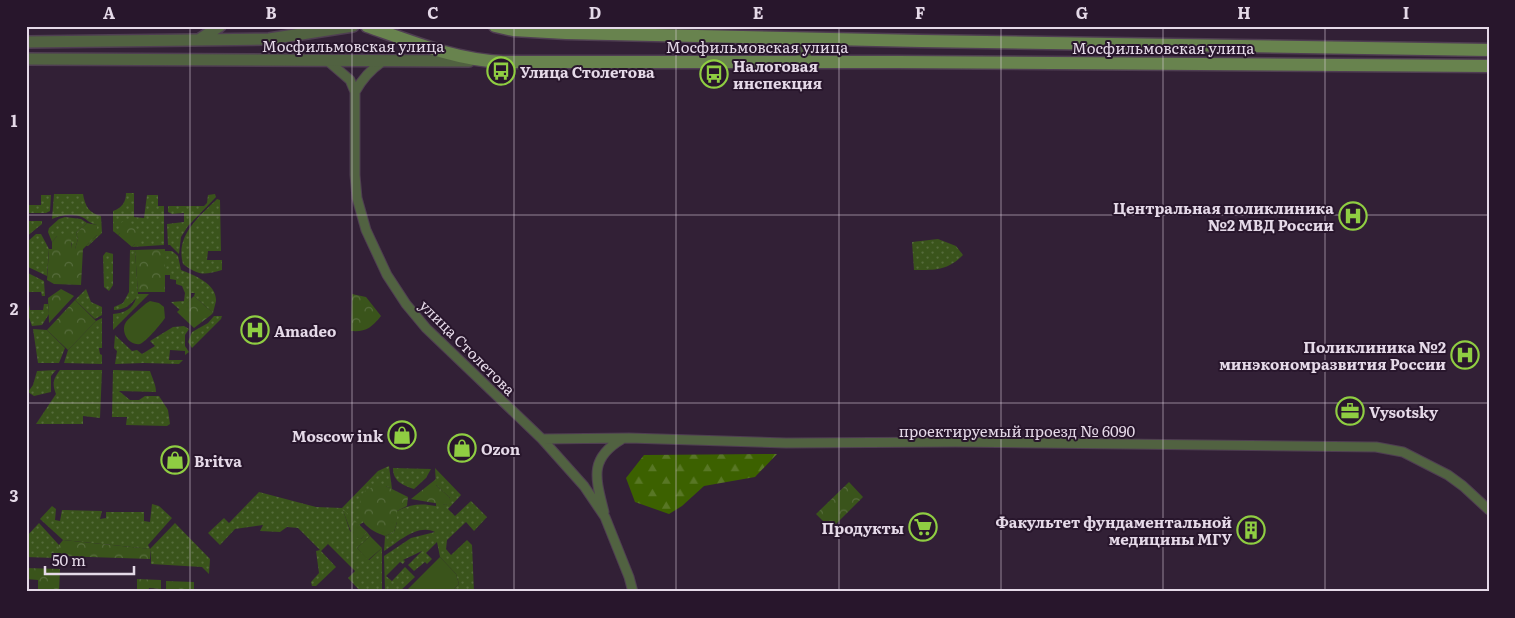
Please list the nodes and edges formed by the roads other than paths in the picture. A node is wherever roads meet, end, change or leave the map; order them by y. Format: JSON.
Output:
{"nodes":[{"id":1,"x":220,"y":26,"type":"edge"},
{"id":2,"x":353,"y":26,"type":"edge"},
{"id":3,"x":368,"y":26,"type":"edge"},
{"id":4,"x":495,"y":26,"type":"edge"},
{"id":5,"x":796,"y":38,"type":"junction"},
{"id":6,"x":199,"y":40,"type":"junction"},
{"id":7,"x":26,"y":42,"type":"edge"},
{"id":8,"x":1489,"y":50,"type":"edge"},
{"id":9,"x":26,"y":60,"type":"edge"},
{"id":10,"x":328,"y":61,"type":"junction"},
{"id":11,"x":383,"y":61,"type":"junction"},
{"id":12,"x":480,"y":61,"type":"junction"},
{"id":13,"x":795,"y":62,"type":"junction"},
{"id":14,"x":1489,"y":66,"type":"edge"},
{"id":15,"x":355,"y":92,"type":"junction"},
{"id":16,"x":623,"y":438,"type":"junction"},
{"id":17,"x":542,"y":439,"type":"junction"},
{"id":18,"x":1478,"y":499,"type":"junction"},
{"id":19,"x":1489,"y":502,"type":"edge"},
{"id":20,"x":1489,"y":510,"type":"edge"},
{"id":21,"x":605,"y":517,"type":"junction"},
{"id":22,"x":633,"y":592,"type":"edge"}],
"edges":[{"from":1,"to":6,"type":"street"},
{"from":2,"to":6,"type":"street","name":"Мосфильмовская улица"},
{"from":3,"to":12,"type":"main road"},
{"from":4,"to":5,"type":"main road","name":"Мосфильмовская улица"},
{"from":5,"to":8,"type":"main road","name":"Мосфильмовская улица"},
{"from":5,"to":13,"type":"street"},
{"from":6,"to":7,"type":"street","name":"Мосфильмовская улица"},
{"from":9,"to":10,"type":"street","name":"Мосфильмовская улица"},
{"from":10,"to":11,"type":"street","name":"Мосфильмовская улица"},
{"from":10,"to":15,"type":"street"},
{"from":11,"to":12,"type":"street","name":"Мосфильмовская улица"},
{"from":11,"to":15,"type":"street"},
{"from":12,"to":13,"type":"main road","name":"Мосфильмовская улица"},
{"from":13,"to":14,"type":"main road","name":"Мосфильмовская улица"},
{"from":15,"to":17,"type":"street","name":"улица Столетова"},
{"from":16,"to":17,"type":"street","name":"проектируемый проезд № 6090"},
{"from":16,"to":18,"type":"street","name":"проектируемый проезд № 6090"},
{"from":16,"to":21,"type":"street"},
{"from":17,"to":21,"type":"street","name":"улица Столетова"},
{"from":18,"to":19,"type":"street","name":"проектируемый проезд № 6090"},
{"from":18,"to":20,"type":"street","name":"проектируемый проезд № 6090"},
{"from":21,"to":22,"type":"street","name":"улица Столетова"}]}
